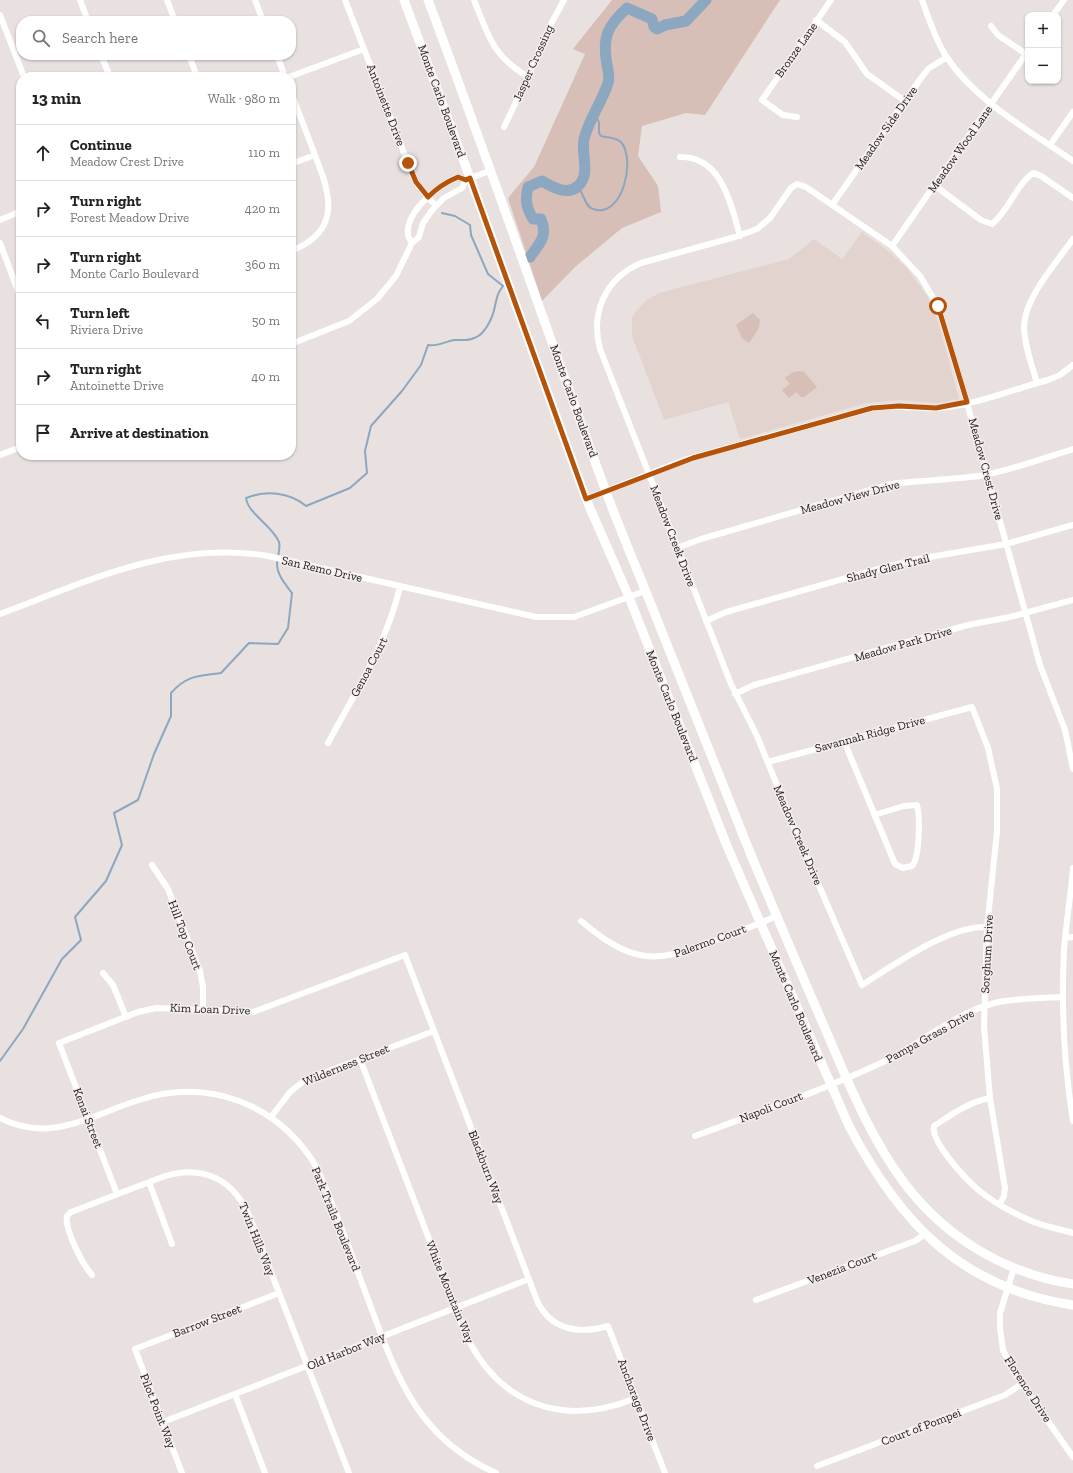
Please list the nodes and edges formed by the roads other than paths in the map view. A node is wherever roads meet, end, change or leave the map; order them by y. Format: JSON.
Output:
{"nodes":[{"id":1,"x":80,"y":0,"type":"edge"},
{"id":2,"x":167,"y":0,"type":"edge"},
{"id":3,"x":255,"y":0,"type":"edge"},
{"id":4,"x":345,"y":0,"type":"edge"},
{"id":5,"x":404,"y":0,"type":"edge"},
{"id":6,"x":429,"y":0,"type":"edge"},
{"id":7,"x":474,"y":0,"type":"edge"},
{"id":8,"x":564,"y":0,"type":"edge"},
{"id":9,"x":831,"y":0,"type":"edge"},
{"id":10,"x":922,"y":0,"type":"edge"},
{"id":11,"x":1064,"y":0,"type":"edge"},
{"id":12,"x":1055,"y":12,"type":"edge"},
{"id":13,"x":0,"y":15,"type":"edge"},
{"id":14,"x":86,"y":16,"type":"edge"},
{"id":15,"x":173,"y":16,"type":"edge"},
{"id":16,"x":262,"y":16,"type":"edge"},
{"id":17,"x":816,"y":20,"type":"junction"},
{"id":18,"x":991,"y":26,"type":"dead end"},
{"id":19,"x":364,"y":49,"type":"junction"},
{"id":20,"x":1025,"y":52,"type":"edge"},
{"id":21,"x":16,"y":56,"type":"edge"},
{"id":22,"x":1025,"y":56,"type":"edge"},
{"id":23,"x":947,"y":57,"type":"junction"},
{"id":24,"x":17,"y":60,"type":"edge"},
{"id":25,"x":103,"y":60,"type":"edge"},
{"id":26,"x":191,"y":60,"type":"edge"},
{"id":27,"x":279,"y":60,"type":"edge"},
{"id":28,"x":22,"y":72,"type":"edge"},
{"id":29,"x":108,"y":72,"type":"edge"},
{"id":30,"x":195,"y":72,"type":"edge"},
{"id":31,"x":283,"y":72,"type":"edge"},
{"id":32,"x":296,"y":74,"type":"edge"},
{"id":33,"x":528,"y":77,"type":"junction"},
{"id":34,"x":905,"y":101,"type":"junction"},
{"id":35,"x":991,"y":103,"type":"junction"},
{"id":36,"x":296,"y":105,"type":"edge"},
{"id":37,"x":1073,"y":112,"type":"edge"},
{"id":38,"x":797,"y":117,"type":"dead end"},
{"id":39,"x":504,"y":127,"type":"dead end"},
{"id":40,"x":1050,"y":145,"type":"junction"},
{"id":41,"x":315,"y":155,"type":"junction"},
{"id":42,"x":680,"y":157,"type":"dead end"},
{"id":43,"x":1073,"y":160,"type":"edge"},
{"id":44,"x":296,"y":162,"type":"edge"},
{"id":45,"x":492,"y":170,"type":"junction"},
{"id":46,"x":468,"y":179,"type":"junction"},
{"id":47,"x":797,"y":184,"type":"joint"},
{"id":48,"x":934,"y":185,"type":"junction"},
{"id":49,"x":428,"y":197,"type":"junction"},
{"id":50,"x":1073,"y":198,"type":"edge"},
{"id":51,"x":435,"y":205,"type":"junction"},
{"id":52,"x":832,"y":205,"type":"junction"},
{"id":53,"x":16,"y":214,"type":"edge"},
{"id":54,"x":0,"y":220,"type":"edge"},
{"id":55,"x":740,"y":236,"type":"junction"},
{"id":56,"x":1073,"y":239,"type":"edge"},
{"id":57,"x":0,"y":243,"type":"edge"},
{"id":58,"x":412,"y":243,"type":"junction"},
{"id":59,"x":892,"y":246,"type":"junction"},
{"id":60,"x":296,"y":248,"type":"edge"},
{"id":61,"x":16,"y":285,"type":"edge"},
{"id":62,"x":296,"y":342,"type":"edge"},
{"id":63,"x":1073,"y":365,"type":"edge"},
{"id":64,"x":1037,"y":383,"type":"junction"},
{"id":65,"x":967,"y":402,"type":"junction"},
{"id":66,"x":16,"y":449,"type":"edge"},
{"id":67,"x":1073,"y":449,"type":"edge"},
{"id":68,"x":0,"y":455,"type":"edge"},
{"id":69,"x":648,"y":474,"type":"junction"},
{"id":70,"x":987,"y":474,"type":"junction"},
{"id":71,"x":606,"y":491,"type":"junction"},
{"id":72,"x":586,"y":499,"type":"junction"},
{"id":73,"x":1073,"y":525,"type":"edge"},
{"id":74,"x":1006,"y":544,"type":"junction"},
{"id":75,"x":677,"y":548,"type":"junction"},
{"id":76,"x":400,"y":586,"type":"junction"},
{"id":77,"x":645,"y":591,"type":"junction"},
{"id":78,"x":629,"y":597,"type":"junction"},
{"id":79,"x":1073,"y":600,"type":"edge"},
{"id":80,"x":1025,"y":613,"type":"junction"},
{"id":81,"x":0,"y":614,"type":"edge"},
{"id":82,"x":706,"y":621,"type":"junction"},
{"id":83,"x":735,"y":694,"type":"junction"},
{"id":84,"x":972,"y":707,"type":"joint"},
{"id":85,"x":844,"y":742,"type":"junction"},
{"id":86,"x":328,"y":743,"type":"dead end"},
{"id":87,"x":768,"y":762,"type":"junction"},
{"id":88,"x":1073,"y":769,"type":"edge"},
{"id":89,"x":874,"y":814,"type":"junction"},
{"id":90,"x":152,"y":865,"type":"dead end"},
{"id":91,"x":1073,"y":868,"type":"edge"},
{"id":92,"x":777,"y":916,"type":"junction"},
{"id":93,"x":581,"y":921,"type":"dead end"},
{"id":94,"x":760,"y":923,"type":"junction"},
{"id":95,"x":987,"y":927,"type":"junction"},
{"id":96,"x":1065,"y":938,"type":"junction"},
{"id":97,"x":1073,"y":938,"type":"edge"},
{"id":98,"x":405,"y":955,"type":"joint"},
{"id":99,"x":103,"y":973,"type":"dead end"},
{"id":100,"x":1063,"y":997,"type":"junction"},
{"id":101,"x":984,"y":1007,"type":"junction"},
{"id":102,"x":203,"y":1009,"type":"junction"},
{"id":103,"x":126,"y":1017,"type":"junction"},
{"id":104,"x":434,"y":1031,"type":"junction"},
{"id":105,"x":59,"y":1043,"type":"joint"},
{"id":106,"x":360,"y":1059,"type":"junction"},
{"id":107,"x":846,"y":1078,"type":"junction"},
{"id":108,"x":829,"y":1084,"type":"junction"},
{"id":109,"x":990,"y":1098,"type":"junction"},
{"id":110,"x":271,"y":1117,"type":"junction"},
{"id":111,"x":0,"y":1118,"type":"edge"},
{"id":112,"x":88,"y":1120,"type":"junction"},
{"id":113,"x":1073,"y":1121,"type":"edge"},
{"id":114,"x":695,"y":1136,"type":"dead end"},
{"id":115,"x":148,"y":1182,"type":"junction"},
{"id":116,"x":117,"y":1194,"type":"junction"},
{"id":117,"x":1000,"y":1204,"type":"junction"},
{"id":118,"x":1073,"y":1233,"type":"edge"},
{"id":119,"x":925,"y":1234,"type":"junction"},
{"id":120,"x":172,"y":1244,"type":"dead end"},
{"id":121,"x":1014,"y":1268,"type":"junction"},
{"id":122,"x":92,"y":1275,"type":"dead end"},
{"id":123,"x":529,"y":1279,"type":"junction"},
{"id":124,"x":1073,"y":1284,"type":"edge"},
{"id":125,"x":1007,"y":1288,"type":"junction"},
{"id":126,"x":279,"y":1293,"type":"junction"},
{"id":127,"x":756,"y":1300,"type":"dead end"},
{"id":128,"x":1073,"y":1305,"type":"edge"},
{"id":129,"x":456,"y":1308,"type":"junction"},
{"id":130,"x":608,"y":1326,"type":"joint"},
{"id":131,"x":382,"y":1337,"type":"junction"},
{"id":132,"x":135,"y":1349,"type":"joint"},
{"id":133,"x":308,"y":1366,"type":"junction"},
{"id":134,"x":1022,"y":1384,"type":"junction"},
{"id":135,"x":235,"y":1394,"type":"junction"},
{"id":136,"x":636,"y":1398,"type":"junction"},
{"id":137,"x":163,"y":1422,"type":"junction"},
{"id":138,"x":1073,"y":1457,"type":"edge"},
{"id":139,"x":817,"y":1466,"type":"dead end"},
{"id":140,"x":182,"y":1473,"type":"edge"},
{"id":141,"x":265,"y":1473,"type":"edge"},
{"id":142,"x":349,"y":1473,"type":"edge"},
{"id":143,"x":494,"y":1473,"type":"edge"},
{"id":144,"x":665,"y":1473,"type":"edge"}],
"edges":[{"from":1,"to":14,"type":"street"},
{"from":2,"to":15,"type":"street"},
{"from":3,"to":16,"type":"street"},
{"from":4,"to":19,"type":"street","name":"Antoinette Drive"},
{"from":5,"to":46,"type":"main road","name":"Monte Carlo Boulevard"},
{"from":6,"to":45,"type":"main road","name":"Monte Carlo Boulevard"},
{"from":7,"to":33,"type":"street"},
{"from":8,"to":33,"type":"street","name":"Jasper Crossing"},
{"from":9,"to":17,"type":"street","name":"Bronze Lane"},
{"from":10,"to":23,"type":"street"},
{"from":11,"to":12,"type":"street"},
{"from":13,"to":21,"type":"street"},
{"from":17,"to":34,"type":"street"},
{"from":17,"to":38,"type":"street","name":"Bronze Lane"},
{"from":18,"to":20,"type":"street"},
{"from":19,"to":32,"type":"street"},
{"from":19,"to":49,"type":"street","name":"Antoinette Drive"},
{"from":22,"to":35,"type":"street","name":"Meadow Wood Lane"},
{"from":23,"to":34,"type":"street","name":"Meadow Side Drive"},
{"from":23,"to":35,"type":"street"},
{"from":24,"to":28,"type":"street"},
{"from":25,"to":29,"type":"street"},
{"from":26,"to":30,"type":"street"},
{"from":27,"to":31,"type":"street"},
{"from":33,"to":39,"type":"street","name":"Jasper Crossing"},
{"from":34,"to":52,"type":"street","name":"Meadow Side Drive"},
{"from":35,"to":40,"type":"street"},
{"from":35,"to":48,"type":"street","name":"Meadow Wood Lane"},
{"from":36,"to":41,"type":"street"},
{"from":37,"to":40,"type":"street"},
{"from":40,"to":43,"type":"street"},
{"from":41,"to":44,"type":"street"},
{"from":41,"to":60,"type":"street"},
{"from":42,"to":55,"type":"street"},
{"from":45,"to":46,"type":"street"},
{"from":45,"to":71,"type":"main road","name":"Monte Carlo Boulevard"},
{"from":46,"to":49,"type":"street"},
{"from":46,"to":51,"type":"street"},
{"from":46,"to":72,"type":"main road","name":"Monte Carlo Boulevard"},
{"from":47,"to":52,"type":"street","name":"Meadow Crest Drive"},
{"from":47,"to":55,"type":"street","name":"Meadow Creek Drive"},
{"from":48,"to":50,"type":"street"},
{"from":48,"to":59,"type":"street","name":"Meadow Wood Lane"},
{"from":49,"to":51,"type":"street","name":"Antoinette Drive"},
{"from":49,"to":58,"type":"street"},
{"from":51,"to":58,"type":"street"},
{"from":52,"to":59,"type":"street","name":"Meadow Crest Drive"},
{"from":53,"to":54,"type":"street"},
{"from":55,"to":69,"type":"street","name":"Meadow Creek Drive"},
{"from":56,"to":64,"type":"street"},
{"from":57,"to":61,"type":"street"},
{"from":58,"to":62,"type":"street"},
{"from":59,"to":65,"type":"street","name":"Meadow Crest Drive"},
{"from":63,"to":64,"type":"street"},
{"from":64,"to":65,"type":"street"},
{"from":65,"to":69,"type":"street"},
{"from":65,"to":70,"type":"street","name":"Meadow Crest Drive"},
{"from":66,"to":68,"type":"street"},
{"from":67,"to":70,"type":"street","name":"Meadow View Drive"},
{"from":69,"to":71,"type":"street"},
{"from":69,"to":75,"type":"street","name":"Meadow Creek Drive"},
{"from":70,"to":74,"type":"street","name":"Meadow Crest Drive"},
{"from":70,"to":75,"type":"street","name":"Meadow View Drive"},
{"from":71,"to":72,"type":"street"},
{"from":71,"to":77,"type":"main road","name":"Monte Carlo Boulevard"},
{"from":72,"to":78,"type":"main road","name":"Monte Carlo Boulevard"},
{"from":73,"to":74,"type":"street","name":"Shady Glen Trail"},
{"from":74,"to":80,"type":"street","name":"Meadow Crest Drive"},
{"from":74,"to":82,"type":"street","name":"Shady Glen Trail"},
{"from":75,"to":82,"type":"street","name":"Meadow Creek Drive"},
{"from":76,"to":78,"type":"street","name":"San Remo Drive"},
{"from":76,"to":81,"type":"street","name":"San Remo Drive"},
{"from":76,"to":86,"type":"street","name":"Genoa Court"},
{"from":77,"to":78,"type":"street","name":"San Remo Drive"},
{"from":77,"to":92,"type":"main road","name":"Monte Carlo Boulevard"},
{"from":78,"to":94,"type":"main road","name":"Monte Carlo Boulevard"},
{"from":79,"to":80,"type":"street","name":"Meadow Park Drive"},
{"from":80,"to":83,"type":"street","name":"Meadow Park Drive"},
{"from":80,"to":88,"type":"street","name":"Meadow Crest Drive"},
{"from":82,"to":83,"type":"street","name":"Meadow Creek Drive"},
{"from":83,"to":87,"type":"street","name":"Meadow Creek Drive"},
{"from":84,"to":85,"type":"street","name":"Savannah Ridge Drive"},
{"from":84,"to":95,"type":"street","name":"Sorghum Drive"},
{"from":85,"to":87,"type":"street","name":"Savannah Ridge Drive"},
{"from":85,"to":89,"type":"street"},
{"from":87,"to":95,"type":"street","name":"Meadow Creek Drive"},
{"from":89,"to":89,"type":"street"},
{"from":90,"to":102,"type":"street","name":"Hill Top Court"},
{"from":91,"to":96,"type":"street"},
{"from":92,"to":94,"type":"street","name":"Palermo Court"},
{"from":92,"to":107,"type":"main road","name":"Monte Carlo Boulevard"},
{"from":93,"to":94,"type":"street","name":"Palermo Court"},
{"from":94,"to":108,"type":"main road","name":"Monte Carlo Boulevard"},
{"from":95,"to":101,"type":"street","name":"Sorghum Drive"},
{"from":96,"to":97,"type":"street"},
{"from":96,"to":100,"type":"street"},
{"from":98,"to":102,"type":"street","name":"Kim Loan Drive"},
{"from":98,"to":104,"type":"street","name":"Blackburn Way"},
{"from":99,"to":103,"type":"street"},
{"from":100,"to":101,"type":"street","name":"Pampa Grass Drive"},
{"from":100,"to":113,"type":"street"},
{"from":101,"to":107,"type":"street","name":"Pampa Grass Drive"},
{"from":101,"to":109,"type":"street","name":"Sorghum Drive"},
{"from":102,"to":103,"type":"street","name":"Kim Loan Drive"},
{"from":103,"to":105,"type":"street","name":"Kim Loan Drive"},
{"from":104,"to":106,"type":"street","name":"Wilderness Street"},
{"from":104,"to":123,"type":"street","name":"Blackburn Way"},
{"from":105,"to":112,"type":"street","name":"Kenai Street"},
{"from":106,"to":110,"type":"street","name":"Wilderness Street"},
{"from":106,"to":129,"type":"street","name":"White Mountain Way"},
{"from":107,"to":108,"type":"street","name":"Napoli Court"},
{"from":107,"to":121,"type":"main road","name":"Monte Carlo Boulevard"},
{"from":108,"to":114,"type":"street","name":"Napoli Court"},
{"from":108,"to":119,"type":"main road","name":"Monte Carlo Boulevard"},
{"from":109,"to":117,"type":"street","name":"Sorghum Drive"},
{"from":109,"to":117,"type":"street"},
{"from":110,"to":112,"type":"street","name":"Park Trails Boulevard"},
{"from":110,"to":131,"type":"street","name":"Park Trails Boulevard"},
{"from":111,"to":112,"type":"street","name":"Park Trails Boulevard"},
{"from":112,"to":116,"type":"street","name":"Kenai Street"},
{"from":115,"to":116,"type":"street","name":"Twin Hills Way"},
{"from":115,"to":120,"type":"street"},
{"from":115,"to":126,"type":"street","name":"Twin Hills Way"},
{"from":116,"to":122,"type":"street","name":"Twin Hills Way"},
{"from":117,"to":118,"type":"street"},
{"from":119,"to":125,"type":"main road","name":"Monte Carlo Boulevard"},
{"from":119,"to":127,"type":"street","name":"Venezia Court"},
{"from":121,"to":124,"type":"main road","name":"Monte Carlo Boulevard"},
{"from":121,"to":125,"type":"street","name":"Florence Drive"},
{"from":123,"to":129,"type":"street","name":"Old Harbor Way"},
{"from":123,"to":130,"type":"street","name":"Blackburn Way"},
{"from":125,"to":128,"type":"main road","name":"Monte Carlo Boulevard"},
{"from":125,"to":134,"type":"street","name":"Florence Drive"},
{"from":126,"to":132,"type":"street","name":"Barrow Street"},
{"from":126,"to":133,"type":"street","name":"Twin Hills Way"},
{"from":129,"to":131,"type":"street","name":"Old Harbor Way"},
{"from":129,"to":136,"type":"street","name":"White Mountain Way"},
{"from":130,"to":136,"type":"street","name":"Anchorage Drive"},
{"from":131,"to":133,"type":"street","name":"Old Harbor Way"},
{"from":131,"to":143,"type":"street","name":"Park Trails Boulevard"},
{"from":132,"to":137,"type":"street","name":"Pilot Point Way"},
{"from":133,"to":135,"type":"street","name":"Old Harbor Way"},
{"from":133,"to":142,"type":"street","name":"Twin Hills Way"},
{"from":134,"to":138,"type":"street","name":"Florence Drive"},
{"from":134,"to":139,"type":"street","name":"Court of Pompei"},
{"from":135,"to":137,"type":"street","name":"Old Harbor Way"},
{"from":135,"to":141,"type":"street"},
{"from":136,"to":144,"type":"street","name":"Anchorage Drive"},
{"from":137,"to":140,"type":"street","name":"Pilot Point Way"}]}
